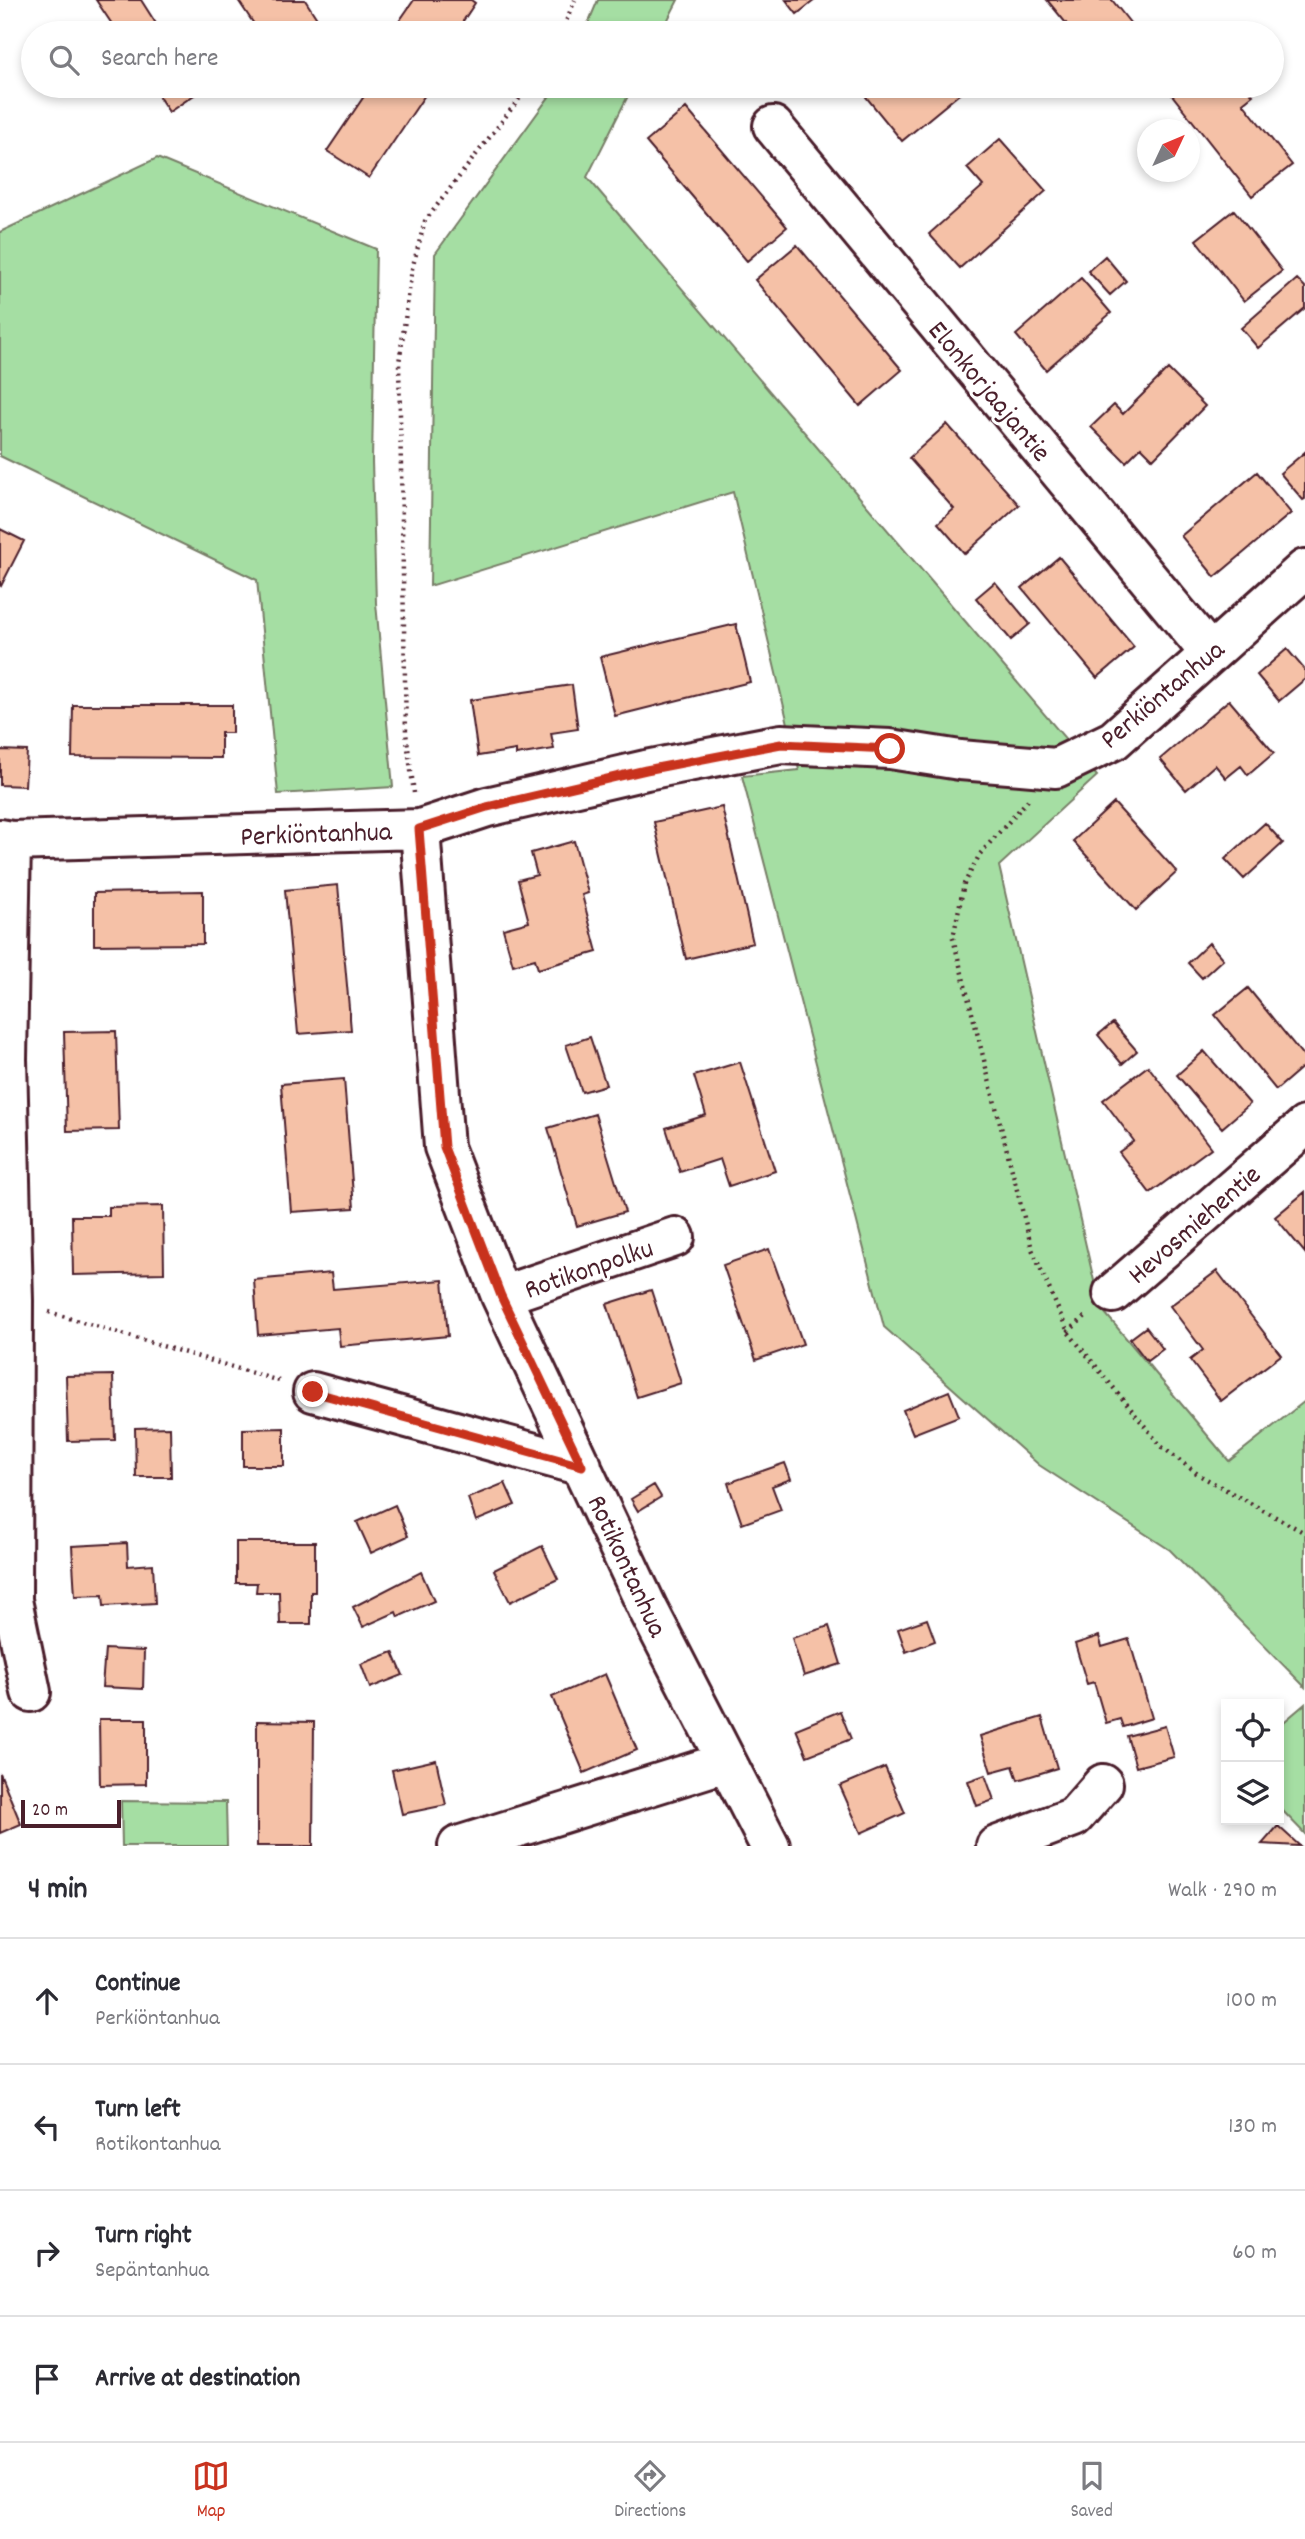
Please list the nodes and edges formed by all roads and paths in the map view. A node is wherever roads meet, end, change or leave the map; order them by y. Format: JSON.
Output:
{"nodes":[{"id":1,"x":575,"y":0,"type":"edge"},
{"id":2,"x":566,"y":21,"type":"edge"},
{"id":3,"x":520,"y":98,"type":"edge"},
{"id":4,"x":773,"y":126,"type":"dead end"},
{"id":5,"x":1305,"y":569,"type":"edge"},
{"id":6,"x":1210,"y":653,"type":"junction"},
{"id":7,"x":1056,"y":768,"type":"junction"},
{"id":8,"x":419,"y":829,"type":"junction"},
{"id":9,"x":6,"y":840,"type":"edge"},
{"id":10,"x":1305,"y":1126,"type":"edge"},
{"id":11,"x":675,"y":1237,"type":"dead end"},
{"id":12,"x":1113,"y":1293,"type":"dead end"},
{"id":13,"x":501,"y":1296,"type":"junction"},
{"id":14,"x":13,"y":1301,"type":"junction"},
{"id":15,"x":313,"y":1392,"type":"joint"},
{"id":16,"x":582,"y":1466,"type":"junction"},
{"id":17,"x":1305,"y":1533,"type":"edge"},
{"id":18,"x":31,"y":1692,"type":"dead end"},
{"id":19,"x":726,"y":1762,"type":"junction"},
{"id":20,"x":1103,"y":1784,"type":"dead end"},
{"id":21,"x":457,"y":1846,"type":"edge"},
{"id":22,"x":770,"y":1846,"type":"edge"},
{"id":23,"x":996,"y":1846,"type":"edge"}],
"edges":[{"from":1,"to":2,"type":"path"},
{"from":3,"to":8,"type":"path"},
{"from":4,"to":6,"type":"street","name":"Elonkorjaajantie"},
{"from":5,"to":6,"type":"street","name":"Perkiöntanhua"},
{"from":6,"to":7,"type":"street","name":"Perkiöntanhua"},
{"from":7,"to":8,"type":"street","name":"Perkiöntanhua"},
{"from":7,"to":17,"type":"path"},
{"from":8,"to":9,"type":"street","name":"Perkiöntanhua"},
{"from":8,"to":13,"type":"street","name":"Rotikontanhua"},
{"from":9,"to":14,"type":"street"},
{"from":10,"to":12,"type":"street","name":"Hevosmiehentie"},
{"from":11,"to":13,"type":"street","name":"Rotikonpolku"},
{"from":13,"to":16,"type":"street","name":"Rotikontanhua"},
{"from":14,"to":15,"type":"path"},
{"from":14,"to":18,"type":"street"},
{"from":15,"to":16,"type":"street"},
{"from":16,"to":19,"type":"street","name":"Rotikontanhua"},
{"from":19,"to":21,"type":"street"},
{"from":19,"to":22,"type":"street","name":"Rotikontanhua"},
{"from":20,"to":23,"type":"street"}]}
